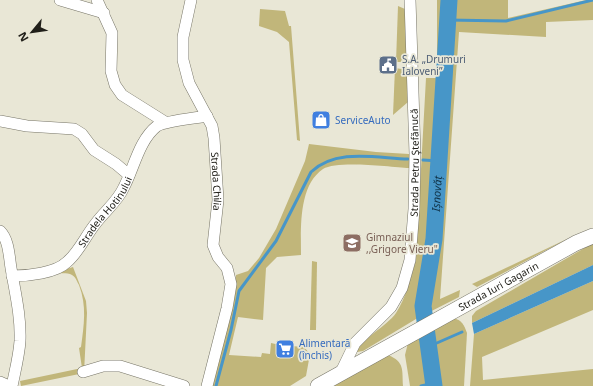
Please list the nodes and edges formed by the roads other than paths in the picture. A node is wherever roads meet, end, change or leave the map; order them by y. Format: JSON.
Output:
{"nodes":[{"id":1,"x":60,"y":0,"type":"edge"},
{"id":2,"x":97,"y":0,"type":"edge"},
{"id":3,"x":191,"y":0,"type":"edge"},
{"id":4,"x":410,"y":0,"type":"edge"},
{"id":5,"x":104,"y":13,"type":"junction"},
{"id":6,"x":207,"y":116,"type":"junction"},
{"id":7,"x":0,"y":121,"type":"edge"},
{"id":8,"x":165,"y":122,"type":"junction"},
{"id":9,"x":129,"y":175,"type":"junction"},
{"id":10,"x":0,"y":231,"type":"edge"},
{"id":11,"x":593,"y":236,"type":"edge"},
{"id":12,"x":12,"y":276,"type":"junction"},
{"id":13,"x":83,"y":372,"type":"dead end"},
{"id":14,"x":340,"y":374,"type":"junction"},
{"id":15,"x":0,"y":382,"type":"edge"},
{"id":16,"x":11,"y":386,"type":"edge"},
{"id":17,"x":184,"y":386,"type":"edge"},
{"id":18,"x":207,"y":386,"type":"edge"},
{"id":19,"x":318,"y":386,"type":"edge"}],
"edges":[{"from":1,"to":5,"type":"street"},
{"from":2,"to":5,"type":"street"},
{"from":3,"to":6,"type":"street","name":"Strada Chilia"},
{"from":4,"to":14,"type":"street","name":"Strada Petru Ştefănucă"},
{"from":5,"to":8,"type":"street"},
{"from":6,"to":8,"type":"street"},
{"from":6,"to":18,"type":"street","name":"Strada Chilia"},
{"from":7,"to":9,"type":"street","name":"Stradela Hotinului"},
{"from":8,"to":9,"type":"street"},
{"from":9,"to":12,"type":"street","name":"Stradela Hotinului"},
{"from":10,"to":12,"type":"street"},
{"from":11,"to":14,"type":"main road","name":"Strada Iuri Gagarin"},
{"from":12,"to":16,"type":"street"},
{"from":13,"to":17,"type":"street"},
{"from":14,"to":19,"type":"main road","name":"Strada Iuri Gagarin"},
{"from":15,"to":16,"type":"street"}]}
